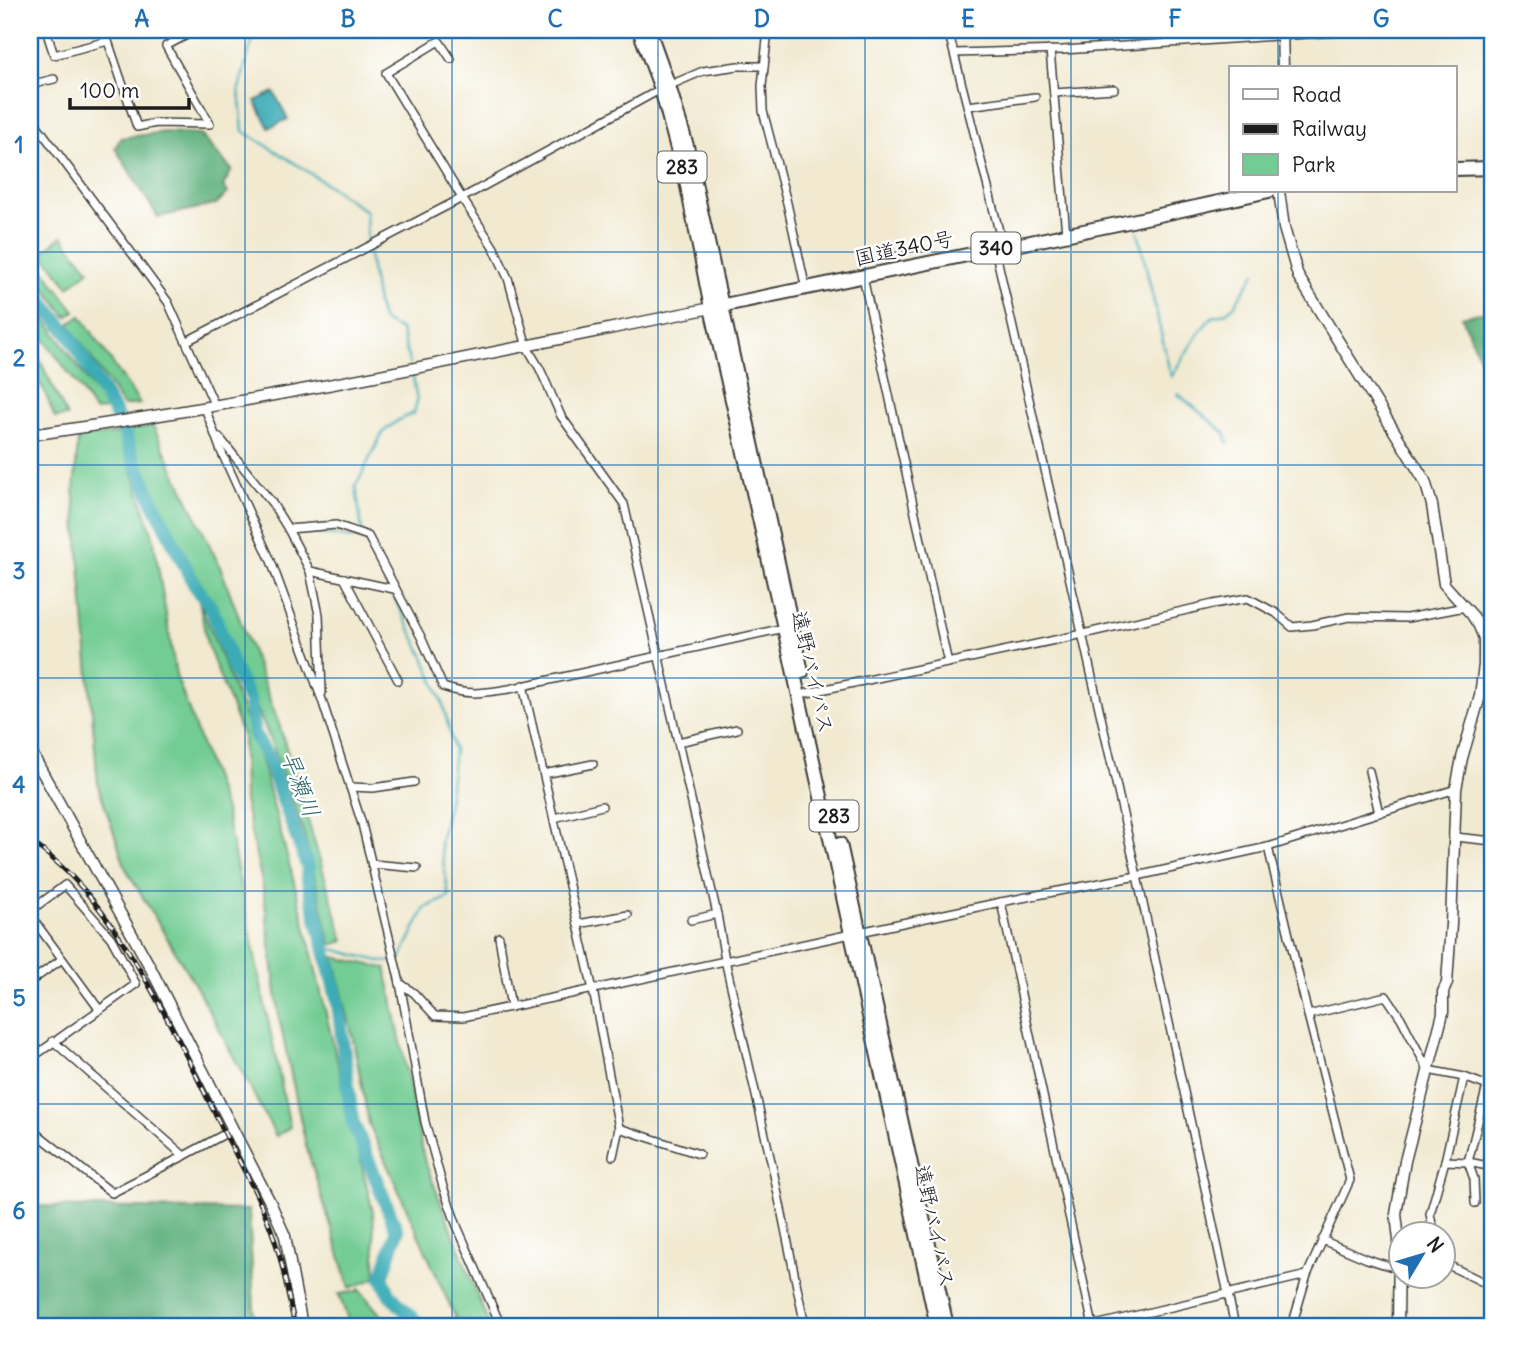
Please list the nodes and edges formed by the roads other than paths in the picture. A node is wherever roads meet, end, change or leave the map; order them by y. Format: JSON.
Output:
{"nodes":[{"id":1,"x":46,"y":30,"type":"edge"},
{"id":2,"x":196,"y":30,"type":"edge"},
{"id":3,"x":639,"y":30,"type":"edge"},
{"id":4,"x":649,"y":30,"type":"edge"},
{"id":5,"x":768,"y":30,"type":"edge"},
{"id":6,"x":924,"y":30,"type":"edge"},
{"id":7,"x":948,"y":30,"type":"edge"},
{"id":8,"x":1367,"y":30,"type":"edge"},
{"id":9,"x":1282,"y":32,"type":"edge"},
{"id":10,"x":892,"y":35,"type":"dead end"},
{"id":11,"x":1050,"y":50,"type":"junction"},
{"id":12,"x":955,"y":53,"type":"junction"},
{"id":13,"x":451,"y":59,"type":"dead end"},
{"id":14,"x":764,"y":66,"type":"junction"},
{"id":15,"x":1283,"y":66,"type":"edge"},
{"id":16,"x":54,"y":79,"type":"dead end"},
{"id":17,"x":30,"y":85,"type":"edge"},
{"id":18,"x":665,"y":88,"type":"junction"},
{"id":19,"x":1114,"y":89,"type":"dead end"},
{"id":20,"x":1054,"y":93,"type":"junction"},
{"id":21,"x":1035,"y":97,"type":"dead end"},
{"id":22,"x":968,"y":106,"type":"junction"},
{"id":23,"x":30,"y":116,"type":"edge"},
{"id":24,"x":1493,"y":168,"type":"edge"},
{"id":25,"x":1456,"y":169,"type":"edge"},
{"id":26,"x":1264,"y":192,"type":"edge"},
{"id":27,"x":1279,"y":192,"type":"edge"},
{"id":28,"x":461,"y":198,"type":"junction"},
{"id":29,"x":1066,"y":234,"type":"junction"},
{"id":30,"x":999,"y":248,"type":"junction"},
{"id":31,"x":863,"y":277,"type":"junction"},
{"id":32,"x":806,"y":289,"type":"junction"},
{"id":33,"x":717,"y":307,"type":"junction"},
{"id":34,"x":187,"y":341,"type":"junction"},
{"id":35,"x":527,"y":347,"type":"junction"},
{"id":36,"x":206,"y":408,"type":"junction"},
{"id":37,"x":214,"y":431,"type":"junction"},
{"id":38,"x":30,"y":435,"type":"edge"},
{"id":39,"x":288,"y":529,"type":"junction"},
{"id":40,"x":310,"y":571,"type":"junction"},
{"id":41,"x":344,"y":578,"type":"junction"},
{"id":42,"x":394,"y":589,"type":"junction"},
{"id":43,"x":1465,"y":607,"type":"junction"},
{"id":44,"x":784,"y":628,"type":"junction"},
{"id":45,"x":1083,"y":634,"type":"junction"},
{"id":46,"x":1488,"y":638,"type":"edge"},
{"id":47,"x":659,"y":656,"type":"junction"},
{"id":48,"x":948,"y":663,"type":"junction"},
{"id":49,"x":398,"y":680,"type":"dead end"},
{"id":50,"x":523,"y":685,"type":"junction"},
{"id":51,"x":807,"y":693,"type":"junction"},
{"id":52,"x":322,"y":701,"type":"junction"},
{"id":53,"x":737,"y":729,"type":"dead end"},
{"id":54,"x":678,"y":742,"type":"junction"},
{"id":55,"x":30,"y":750,"type":"edge"},
{"id":56,"x":593,"y":764,"type":"dead end"},
{"id":57,"x":1369,"y":771,"type":"dead end"},
{"id":58,"x":544,"y":774,"type":"junction"},
{"id":59,"x":414,"y":782,"type":"dead end"},
{"id":60,"x":351,"y":787,"type":"junction"},
{"id":61,"x":1456,"y":789,"type":"junction"},
{"id":62,"x":602,"y":806,"type":"dead end"},
{"id":63,"x":1379,"y":813,"type":"junction"},
{"id":64,"x":554,"y":818,"type":"junction"},
{"id":65,"x":1455,"y":837,"type":"junction"},
{"id":66,"x":1493,"y":841,"type":"edge"},
{"id":67,"x":1268,"y":847,"type":"junction"},
{"id":68,"x":372,"y":864,"type":"junction"},
{"id":69,"x":416,"y":868,"type":"dead end"},
{"id":70,"x":1137,"y":876,"type":"junction"},
{"id":71,"x":1001,"y":902,"type":"junction"},
{"id":72,"x":30,"y":913,"type":"edge"},
{"id":73,"x":628,"y":915,"type":"dead end"},
{"id":74,"x":717,"y":915,"type":"junction"},
{"id":75,"x":691,"y":920,"type":"dead end"},
{"id":76,"x":578,"y":924,"type":"junction"},
{"id":77,"x":856,"y":933,"type":"junction"},
{"id":78,"x":499,"y":937,"type":"dead end"},
{"id":79,"x":62,"y":959,"type":"junction"},
{"id":80,"x":725,"y":960,"type":"junction"},
{"id":81,"x":30,"y":982,"type":"edge"},
{"id":82,"x":400,"y":983,"type":"junction"},
{"id":83,"x":593,"y":990,"type":"junction"},
{"id":84,"x":511,"y":1007,"type":"junction"},
{"id":85,"x":99,"y":1009,"type":"junction"},
{"id":86,"x":1308,"y":1015,"type":"junction"},
{"id":87,"x":53,"y":1041,"type":"junction"},
{"id":88,"x":30,"y":1059,"type":"edge"},
{"id":89,"x":1428,"y":1070,"type":"junction"},
{"id":90,"x":1464,"y":1077,"type":"junction"},
{"id":91,"x":1490,"y":1087,"type":"edge"},
{"id":92,"x":30,"y":1128,"type":"edge"},
{"id":93,"x":619,"y":1128,"type":"junction"},
{"id":94,"x":232,"y":1130,"type":"junction"},
{"id":95,"x":699,"y":1154,"type":"dead end"},
{"id":96,"x":184,"y":1156,"type":"junction"},
{"id":97,"x":613,"y":1157,"type":"dead end"},
{"id":98,"x":1445,"y":1161,"type":"junction"},
{"id":99,"x":1468,"y":1162,"type":"junction"},
{"id":100,"x":1493,"y":1167,"type":"edge"},
{"id":101,"x":1475,"y":1203,"type":"dead end"},
{"id":102,"x":1397,"y":1220,"type":"edge"},
{"id":103,"x":1431,"y":1220,"type":"edge"},
{"id":104,"x":1322,"y":1240,"type":"junction"},
{"id":105,"x":1386,"y":1265,"type":"edge"},
{"id":106,"x":1456,"y":1268,"type":"edge"},
{"id":107,"x":1307,"y":1275,"type":"junction"},
{"id":108,"x":1493,"y":1287,"type":"edge"},
{"id":109,"x":1399,"y":1290,"type":"edge"},
{"id":110,"x":1228,"y":1294,"type":"junction"},
{"id":111,"x":302,"y":1326,"type":"edge"},
{"id":112,"x":501,"y":1326,"type":"edge"},
{"id":113,"x":804,"y":1326,"type":"edge"},
{"id":114,"x":937,"y":1326,"type":"edge"},
{"id":115,"x":947,"y":1326,"type":"edge"},
{"id":116,"x":1092,"y":1326,"type":"edge"},
{"id":117,"x":1235,"y":1326,"type":"edge"},
{"id":118,"x":1292,"y":1326,"type":"edge"},
{"id":119,"x":1398,"y":1326,"type":"edge"}],
"edges":[{"from":1,"to":2,"type":"street"},
{"from":3,"to":18,"type":"highway","name":"遠野バイパス","number":"283"},
{"from":4,"to":18,"type":"highway","name":"遠野バイパス","number":"283"},
{"from":5,"to":14,"type":"street"},
{"from":6,"to":10,"type":"street"},
{"from":7,"to":12,"type":"street"},
{"from":8,"to":9,"type":"street"},
{"from":9,"to":11,"type":"street"},
{"from":9,"to":15,"type":"street"},
{"from":11,"to":12,"type":"street"},
{"from":11,"to":20,"type":"street"},
{"from":12,"to":22,"type":"street"},
{"from":13,"to":28,"type":"street"},
{"from":14,"to":18,"type":"street"},
{"from":14,"to":32,"type":"street"},
{"from":16,"to":17,"type":"street"},
{"from":18,"to":28,"type":"street"},
{"from":18,"to":33,"type":"highway","name":"遠野バイパス","number":"283"},
{"from":19,"to":20,"type":"street"},
{"from":20,"to":29,"type":"street"},
{"from":21,"to":22,"type":"street"},
{"from":22,"to":30,"type":"street"},
{"from":23,"to":34,"type":"street"},
{"from":24,"to":25,"type":"highway"},
{"from":26,"to":29,"type":"highway","name":"国道340号","number":"340"},
{"from":27,"to":43,"type":"street"},
{"from":28,"to":34,"type":"street"},
{"from":28,"to":35,"type":"street"},
{"from":29,"to":30,"type":"highway","name":"国道340号","number":"340"},
{"from":30,"to":31,"type":"highway","name":"国道340号","number":"340"},
{"from":30,"to":45,"type":"street"},
{"from":31,"to":32,"type":"highway","name":"国道340号","number":"340"},
{"from":31,"to":48,"type":"street"},
{"from":32,"to":33,"type":"highway","name":"国道340号","number":"340"},
{"from":33,"to":35,"type":"street"},
{"from":33,"to":44,"type":"highway","name":"遠野バイパス","number":"283"},
{"from":33,"to":51,"type":"highway","name":"遠野バイパス","number":"283"},
{"from":34,"to":36,"type":"street"},
{"from":35,"to":36,"type":"street"},
{"from":35,"to":47,"type":"street"},
{"from":36,"to":37,"type":"street"},
{"from":36,"to":38,"type":"street"},
{"from":37,"to":39,"type":"street"},
{"from":37,"to":52,"type":"street"},
{"from":39,"to":40,"type":"street"},
{"from":39,"to":42,"type":"street"},
{"from":40,"to":41,"type":"street"},
{"from":40,"to":52,"type":"street"},
{"from":41,"to":42,"type":"street"},
{"from":41,"to":49,"type":"street"},
{"from":42,"to":50,"type":"street"},
{"from":43,"to":45,"type":"street"},
{"from":43,"to":46,"type":"street"},
{"from":44,"to":47,"type":"street"},
{"from":44,"to":77,"type":"highway","name":"遠野バイパス","number":"283"},
{"from":45,"to":48,"type":"street"},
{"from":45,"to":70,"type":"street"},
{"from":46,"to":61,"type":"street"},
{"from":47,"to":50,"type":"street"},
{"from":47,"to":54,"type":"street"},
{"from":48,"to":51,"type":"street"},
{"from":50,"to":58,"type":"street"},
{"from":51,"to":77,"type":"highway","name":"遠野バイパス","number":"283"},
{"from":52,"to":60,"type":"street"},
{"from":53,"to":54,"type":"street"},
{"from":54,"to":74,"type":"street"},
{"from":55,"to":94,"type":"street"},
{"from":56,"to":58,"type":"street"},
{"from":57,"to":63,"type":"street"},
{"from":58,"to":64,"type":"street"},
{"from":59,"to":60,"type":"street"},
{"from":60,"to":68,"type":"street"},
{"from":61,"to":63,"type":"street"},
{"from":61,"to":65,"type":"street"},
{"from":62,"to":64,"type":"street"},
{"from":63,"to":67,"type":"street"},
{"from":64,"to":76,"type":"street"},
{"from":65,"to":66,"type":"street"},
{"from":65,"to":89,"type":"street"},
{"from":67,"to":70,"type":"street"},
{"from":67,"to":86,"type":"street"},
{"from":68,"to":69,"type":"street"},
{"from":68,"to":82,"type":"street"},
{"from":70,"to":71,"type":"street"},
{"from":70,"to":110,"type":"street"},
{"from":71,"to":77,"type":"street"},
{"from":71,"to":116,"type":"street"},
{"from":72,"to":79,"type":"street"},
{"from":72,"to":85,"type":"street"},
{"from":73,"to":76,"type":"street"},
{"from":74,"to":75,"type":"street"},
{"from":74,"to":80,"type":"street"},
{"from":76,"to":83,"type":"street"},
{"from":77,"to":80,"type":"street"},
{"from":77,"to":114,"type":"highway","name":"遠野バイパス","number":"283"},
{"from":77,"to":115,"type":"highway","name":"遠野バイパス","number":"283"},
{"from":78,"to":84,"type":"street"},
{"from":79,"to":81,"type":"street"},
{"from":79,"to":85,"type":"street"},
{"from":80,"to":83,"type":"street"},
{"from":80,"to":113,"type":"street"},
{"from":82,"to":84,"type":"street"},
{"from":82,"to":112,"type":"street"},
{"from":83,"to":84,"type":"street"},
{"from":83,"to":93,"type":"street"},
{"from":85,"to":87,"type":"street"},
{"from":86,"to":89,"type":"street"},
{"from":86,"to":104,"type":"street"},
{"from":87,"to":88,"type":"street"},
{"from":87,"to":96,"type":"street"},
{"from":89,"to":90,"type":"street"},
{"from":89,"to":102,"type":"street"},
{"from":90,"to":91,"type":"street"},
{"from":90,"to":98,"type":"street"},
{"from":91,"to":99,"type":"street"},
{"from":92,"to":96,"type":"street"},
{"from":93,"to":95,"type":"street"},
{"from":93,"to":97,"type":"street"},
{"from":94,"to":96,"type":"street"},
{"from":94,"to":111,"type":"street"},
{"from":98,"to":99,"type":"street"},
{"from":98,"to":103,"type":"street"},
{"from":99,"to":100,"type":"street"},
{"from":99,"to":101,"type":"street"},
{"from":104,"to":105,"type":"street"},
{"from":104,"to":107,"type":"street"},
{"from":106,"to":108,"type":"street"},
{"from":107,"to":110,"type":"street"},
{"from":107,"to":118,"type":"street"},
{"from":109,"to":119,"type":"street"},
{"from":110,"to":116,"type":"street"},
{"from":110,"to":117,"type":"street"}]}
